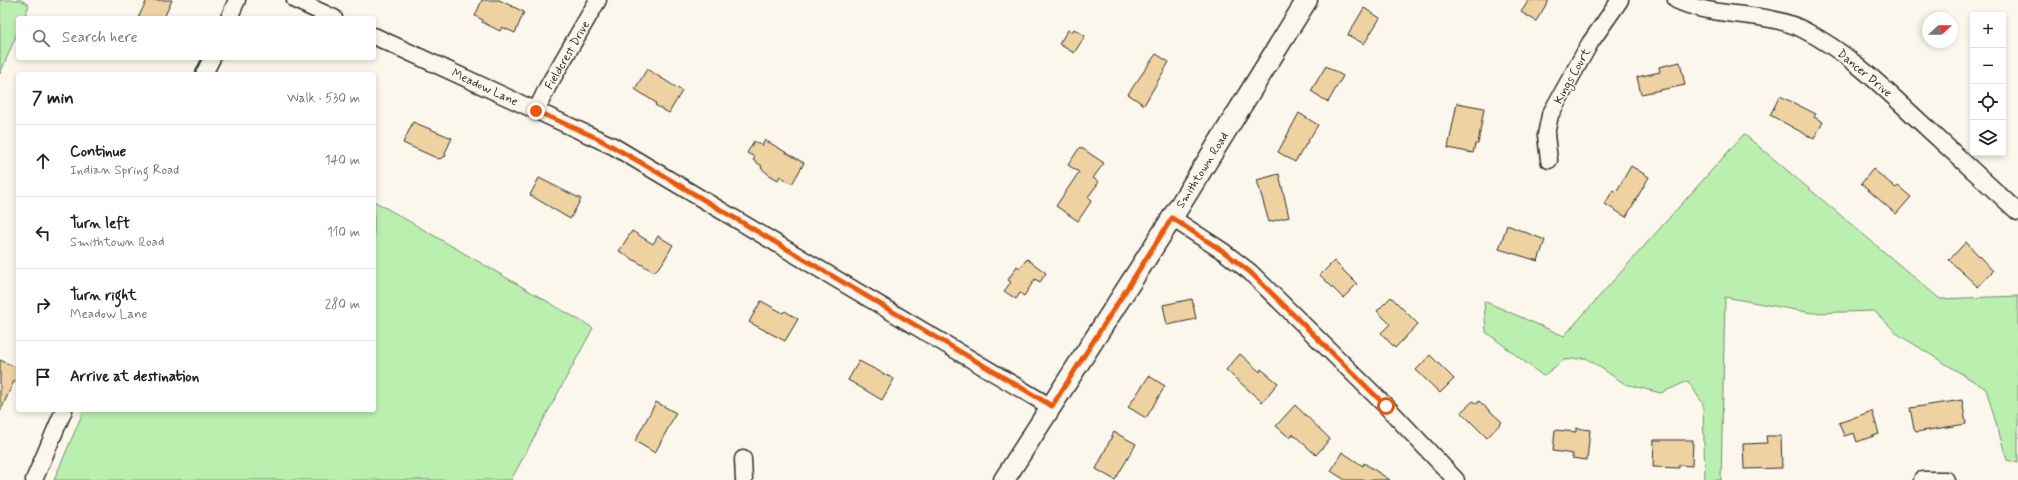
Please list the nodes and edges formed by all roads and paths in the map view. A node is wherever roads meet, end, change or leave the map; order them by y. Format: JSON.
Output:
{"nodes":[{"id":1,"x":237,"y":0,"type":"edge"},
{"id":2,"x":295,"y":0,"type":"edge"},
{"id":3,"x":598,"y":0,"type":"edge"},
{"id":4,"x":1307,"y":0,"type":"edge"},
{"id":5,"x":1620,"y":0,"type":"edge"},
{"id":6,"x":1676,"y":0,"type":"edge"},
{"id":7,"x":230,"y":16,"type":"edge"},
{"id":8,"x":330,"y":16,"type":"edge"},
{"id":9,"x":376,"y":37,"type":"edge"},
{"id":10,"x":211,"y":60,"type":"edge"},
{"id":11,"x":205,"y":72,"type":"edge"},
{"id":12,"x":536,"y":111,"type":"junction"},
{"id":13,"x":1548,"y":160,"type":"dead end"},
{"id":14,"x":2018,"y":212,"type":"edge"},
{"id":15,"x":1172,"y":218,"type":"junction"},
{"id":16,"x":1052,"y":406,"type":"junction"},
{"id":17,"x":63,"y":412,"type":"edge"},
{"id":18,"x":743,"y":458,"type":"dead end"},
{"id":19,"x":34,"y":480,"type":"edge"},
{"id":20,"x":744,"y":480,"type":"edge"},
{"id":21,"x":1004,"y":480,"type":"edge"},
{"id":22,"x":1456,"y":480,"type":"edge"},
{"id":23,"x":1922,"y":480,"type":"edge"},
{"id":24,"x":1946,"y":480,"type":"edge"}],
"edges":[{"from":1,"to":7,"type":"street"},
{"from":2,"to":8,"type":"street"},
{"from":3,"to":12,"type":"street","name":"Fieldcrest Drive"},
{"from":4,"to":15,"type":"street","name":"Smithtown Road"},
{"from":5,"to":13,"type":"street","name":"Kings Court"},
{"from":6,"to":14,"type":"street","name":"Dancer Drive"},
{"from":9,"to":12,"type":"street","name":"Meadow Lane"},
{"from":10,"to":11,"type":"street"},
{"from":12,"to":16,"type":"street","name":"Meadow Lane"},
{"from":15,"to":16,"type":"street","name":"Smithtown Road"},
{"from":15,"to":22,"type":"street"},
{"from":16,"to":21,"type":"street","name":"Smithtown Road"},
{"from":17,"to":19,"type":"street"},
{"from":18,"to":20,"type":"street"},
{"from":23,"to":24,"type":"street"}]}
